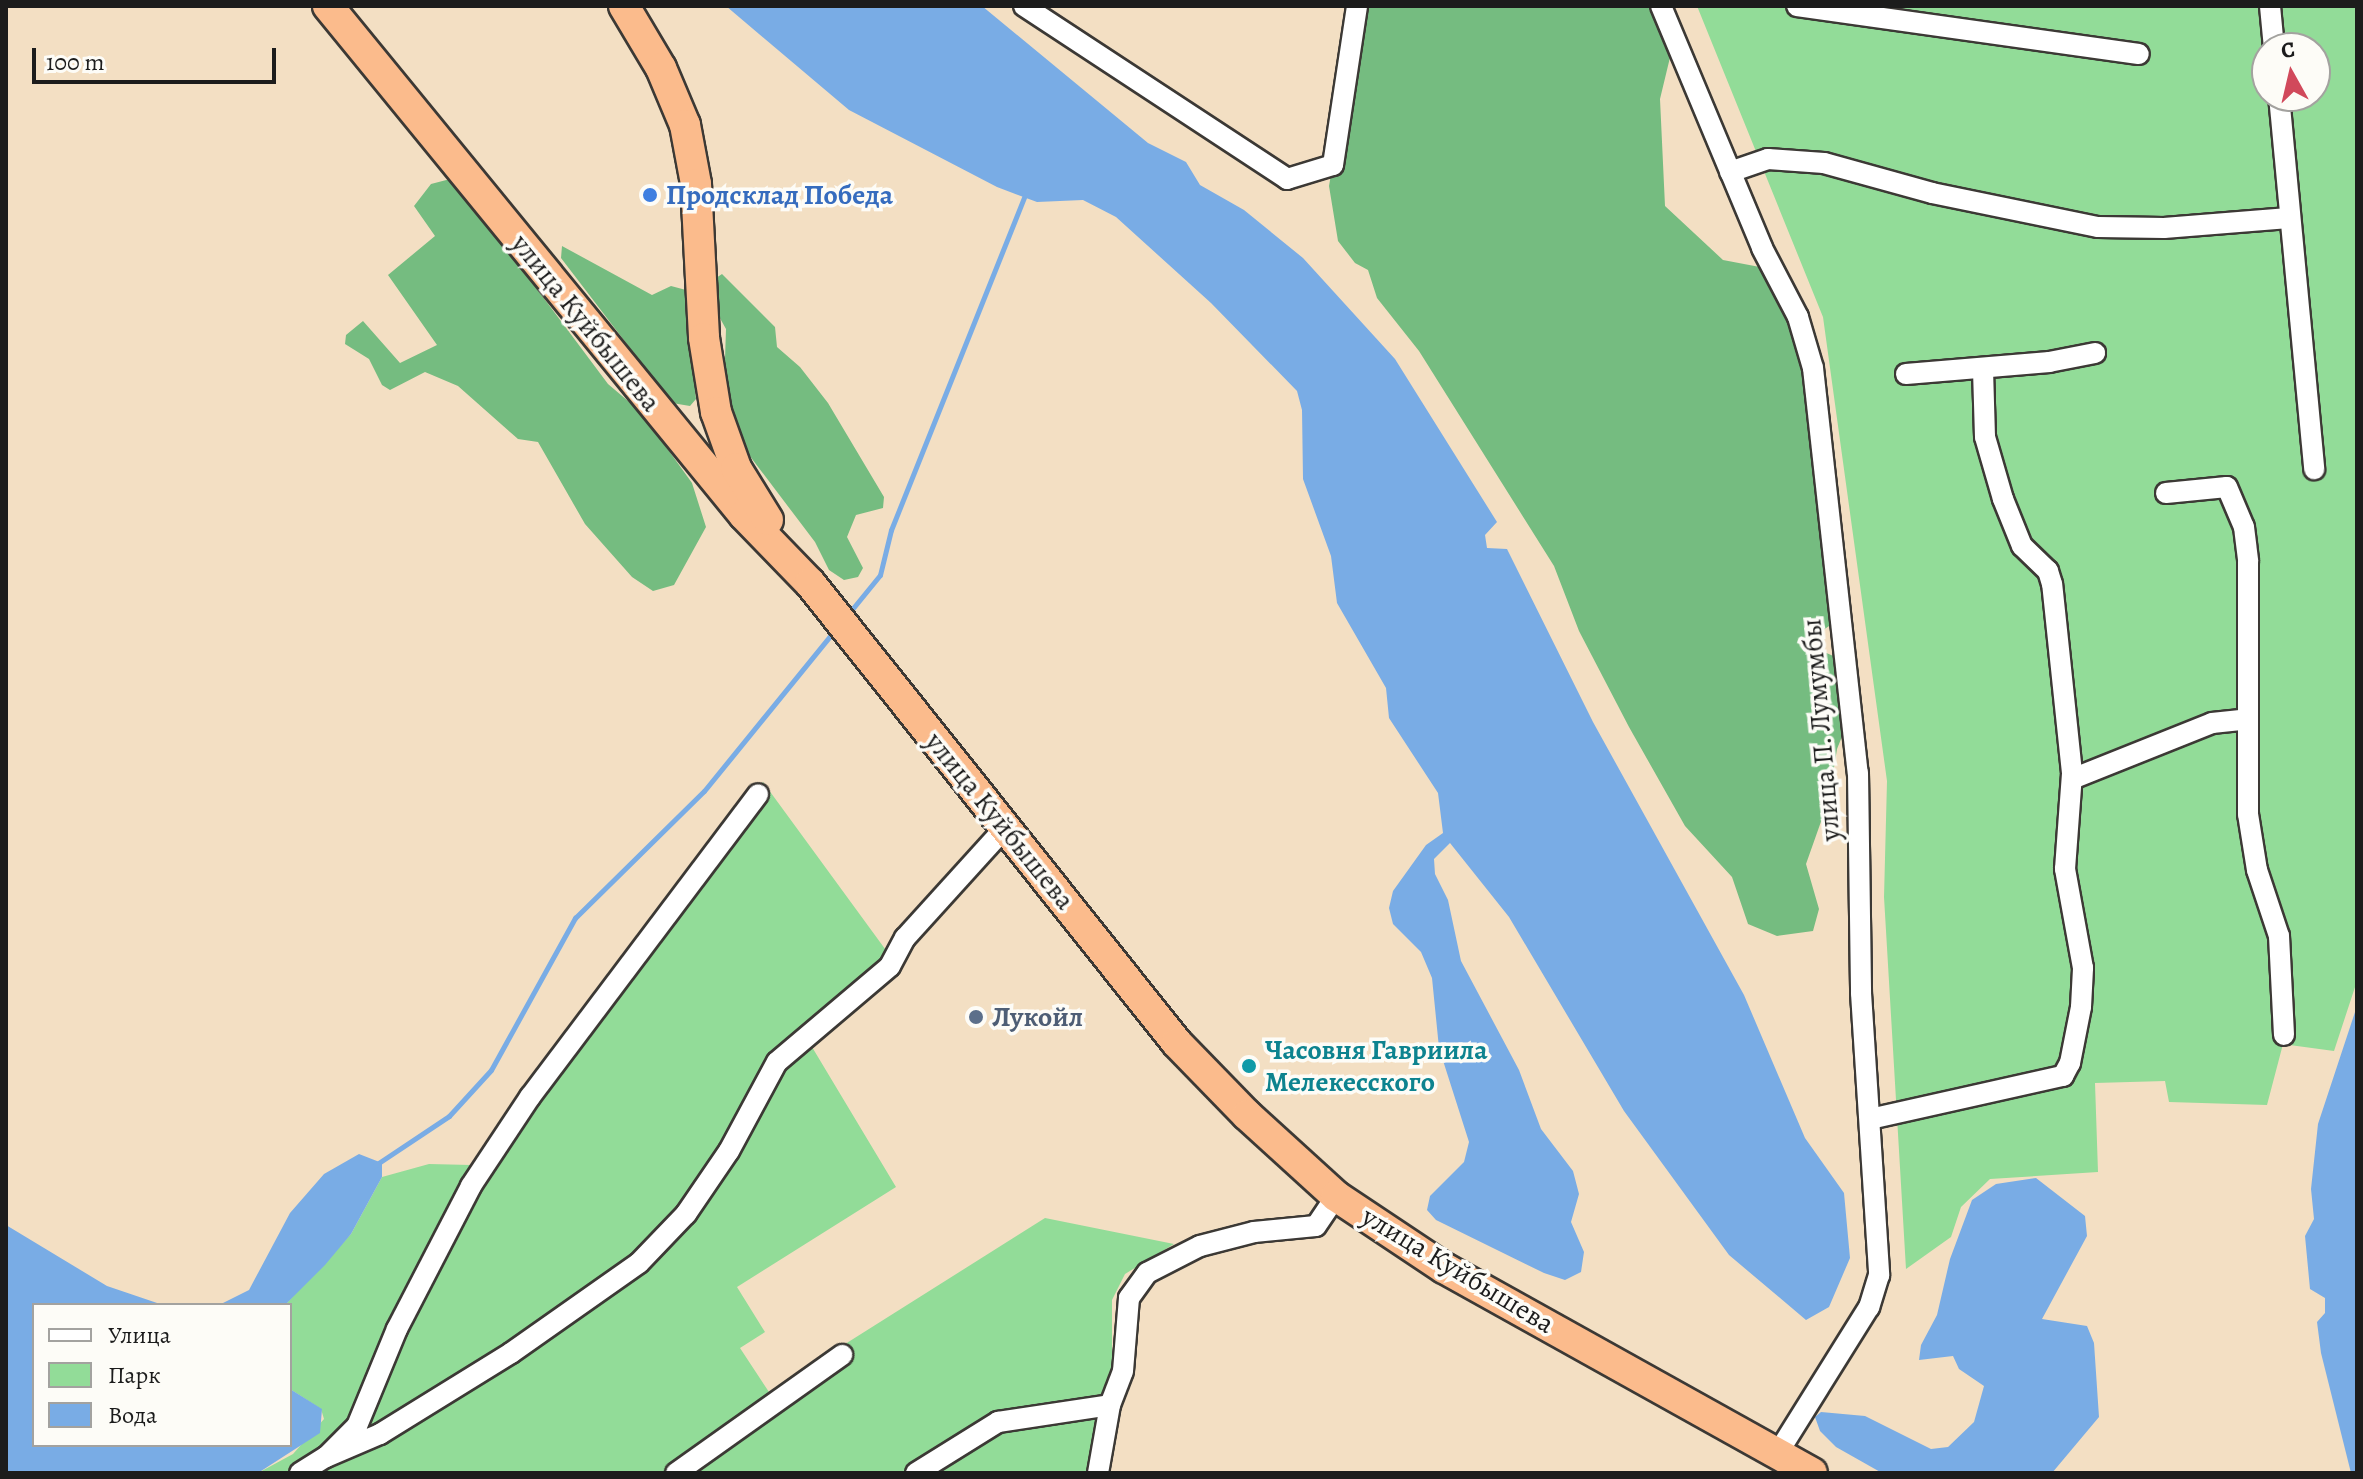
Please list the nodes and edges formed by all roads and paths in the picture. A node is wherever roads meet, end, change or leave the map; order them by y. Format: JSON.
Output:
{"nodes":[{"id":1,"x":328,"y":6,"type":"edge"},
{"id":2,"x":624,"y":6,"type":"edge"},
{"id":3,"x":1024,"y":6,"type":"edge"},
{"id":4,"x":1357,"y":6,"type":"edge"},
{"id":5,"x":1661,"y":6,"type":"edge"},
{"id":6,"x":1797,"y":6,"type":"edge"},
{"id":7,"x":2270,"y":6,"type":"edge"},
{"id":8,"x":2272,"y":32,"type":"edge"},
{"id":9,"x":2139,"y":54,"type":"dead end"},
{"id":10,"x":2280,"y":112,"type":"edge"},
{"id":11,"x":1730,"y":172,"type":"junction"},
{"id":12,"x":2289,"y":218,"type":"junction"},
{"id":13,"x":2095,"y":353,"type":"dead end"},
{"id":14,"x":1983,"y":369,"type":"junction"},
{"id":15,"x":1906,"y":374,"type":"dead end"},
{"id":16,"x":2314,"y":469,"type":"dead end"},
{"id":17,"x":2166,"y":493,"type":"dead end"},
{"id":18,"x":803,"y":574,"type":"junction"},
{"id":19,"x":2248,"y":719,"type":"junction"},
{"id":20,"x":2072,"y":779,"type":"junction"},
{"id":21,"x":758,"y":794,"type":"dead end"},
{"id":22,"x":1004,"y":829,"type":"junction"},
{"id":23,"x":2284,"y":1035,"type":"dead end"},
{"id":24,"x":1870,"y":1119,"type":"junction"},
{"id":25,"x":1336,"y":1196,"type":"junction"},
{"id":26,"x":842,"y":1355,"type":"dead end"},
{"id":27,"x":1110,"y":1405,"type":"junction"},
{"id":28,"x":1777,"y":1454,"type":"junction"},
{"id":29,"x":326,"y":1457,"type":"junction"},
{"id":30,"x":300,"y":1473,"type":"edge"},
{"id":31,"x":676,"y":1473,"type":"edge"},
{"id":32,"x":916,"y":1473,"type":"edge"},
{"id":33,"x":1098,"y":1473,"type":"edge"},
{"id":34,"x":1812,"y":1473,"type":"edge"}],
"edges":[{"from":1,"to":18,"type":"highway","name":"улица Куйбышева"},
{"from":2,"to":18,"type":"highway"},
{"from":3,"to":4,"type":"street"},
{"from":5,"to":11,"type":"street","name":"улица П. Лумумбы"},
{"from":6,"to":9,"type":"street"},
{"from":7,"to":8,"type":"street"},
{"from":10,"to":12,"type":"street"},
{"from":11,"to":12,"type":"street"},
{"from":11,"to":24,"type":"street","name":"улица П. Лумумбы"},
{"from":12,"to":16,"type":"street"},
{"from":13,"to":14,"type":"street"},
{"from":14,"to":15,"type":"street"},
{"from":14,"to":20,"type":"street"},
{"from":17,"to":19,"type":"street"},
{"from":18,"to":22,"type":"highway","name":"улица Куйбышева"},
{"from":19,"to":20,"type":"street"},
{"from":19,"to":23,"type":"street"},
{"from":20,"to":24,"type":"street"},
{"from":21,"to":29,"type":"street"},
{"from":22,"to":25,"type":"highway","name":"улица Куйбышева"},
{"from":22,"to":29,"type":"street"},
{"from":24,"to":28,"type":"street","name":"улица П. Лумумбы"},
{"from":25,"to":27,"type":"street"},
{"from":25,"to":28,"type":"highway","name":"улица Куйбышева"},
{"from":26,"to":31,"type":"street"},
{"from":27,"to":32,"type":"street"},
{"from":27,"to":33,"type":"street"},
{"from":28,"to":34,"type":"highway","name":"улица Куйбышева"},
{"from":29,"to":30,"type":"street"}]}
